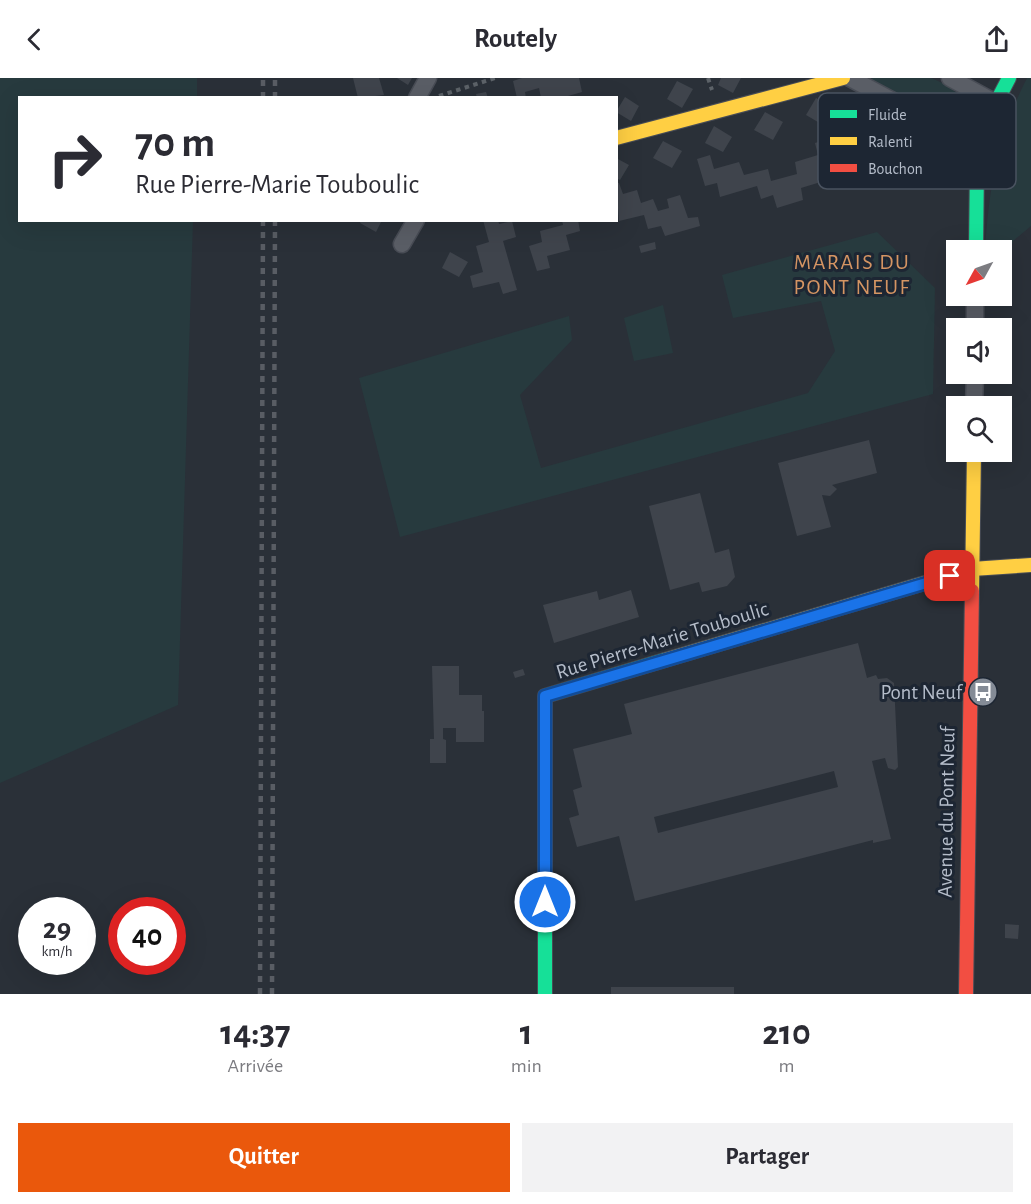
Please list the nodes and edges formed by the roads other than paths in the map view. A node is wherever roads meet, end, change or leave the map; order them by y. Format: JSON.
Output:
{"nodes":[{"id":1,"x":428,"y":78,"type":"edge"},
{"id":2,"x":843,"y":78,"type":"edge"},
{"id":3,"x":850,"y":78,"type":"edge"},
{"id":4,"x":950,"y":78,"type":"edge"},
{"id":5,"x":1009,"y":78,"type":"edge"},
{"id":6,"x":878,"y":93,"type":"edge"},
{"id":7,"x":978,"y":93,"type":"edge"},
{"id":8,"x":1001,"y":93,"type":"edge"},
{"id":9,"x":418,"y":96,"type":"edge"},
{"id":10,"x":618,"y":137,"type":"edge"},
{"id":11,"x":977,"y":189,"type":"edge"},
{"id":12,"x":415,"y":222,"type":"edge"},
{"id":13,"x":976,"y":240,"type":"edge"},
{"id":14,"x":402,"y":244,"type":"dead end"},
{"id":15,"x":974,"y":462,"type":"edge"},
{"id":16,"x":1031,"y":565,"type":"edge"},
{"id":17,"x":972,"y":569,"type":"junction"},
{"id":18,"x":545,"y":994,"type":"edge"},
{"id":19,"x":966,"y":994,"type":"edge"}],
"edges":[{"from":1,"to":9,"type":"street"},
{"from":2,"to":10,"type":"street"},
{"from":3,"to":6,"type":"street"},
{"from":4,"to":7,"type":"street"},
{"from":5,"to":8,"type":"street"},
{"from":11,"to":13,"type":"street"},
{"from":12,"to":14,"type":"street"},
{"from":15,"to":17,"type":"street","name":"Avenue du Pont Neuf"},
{"from":16,"to":17,"type":"street"},
{"from":17,"to":18,"type":"street","name":"Rue Pierre-Marie Touboulic"},
{"from":17,"to":19,"type":"street","name":"Avenue du Pont Neuf"}]}
